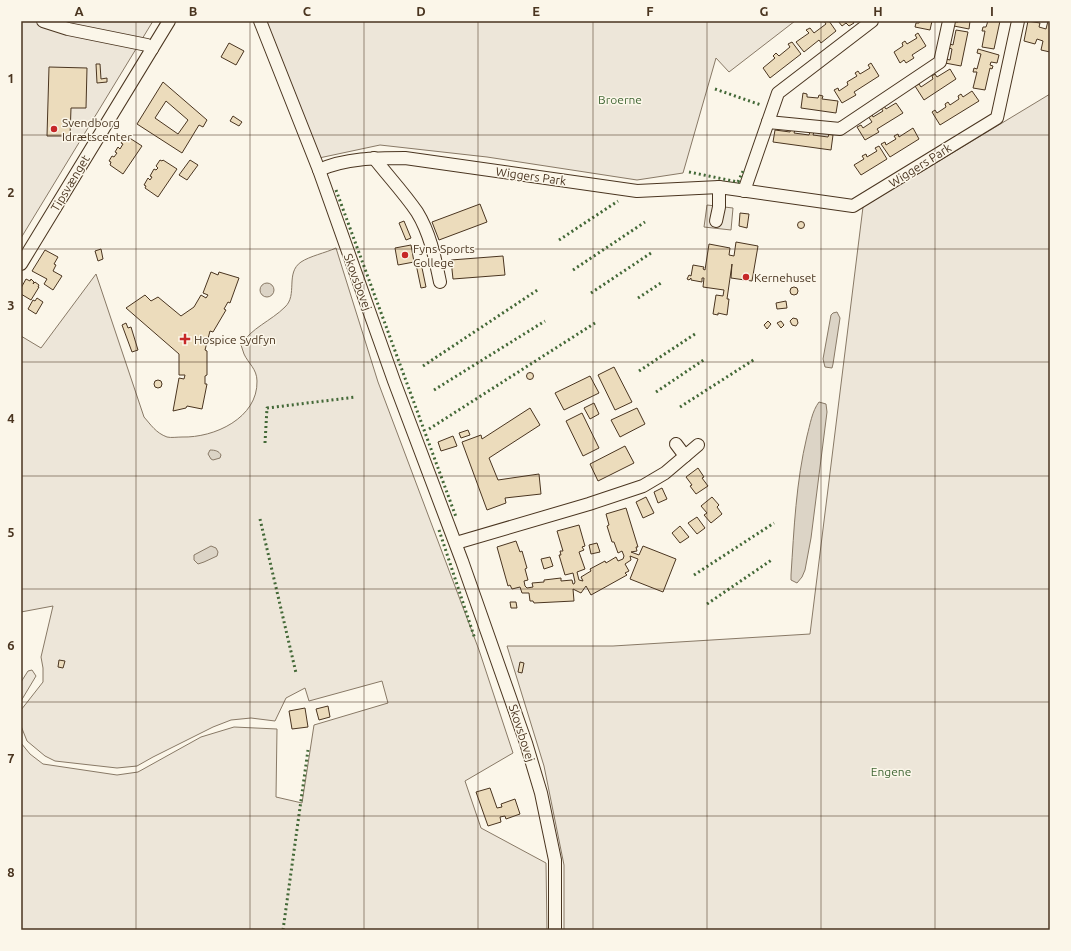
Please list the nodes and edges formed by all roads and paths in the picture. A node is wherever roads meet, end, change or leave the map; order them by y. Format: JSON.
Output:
{"nodes":[{"id":1,"x":43,"y":21,"type":"edge"},
{"id":2,"x":169,"y":21,"type":"edge"},
{"id":3,"x":260,"y":21,"type":"edge"},
{"id":4,"x":872,"y":21,"type":"edge"},
{"id":5,"x":949,"y":21,"type":"edge"},
{"id":6,"x":1018,"y":21,"type":"edge"},
{"id":7,"x":152,"y":49,"type":"junction"},
{"id":8,"x":768,"y":122,"type":"junction"},
{"id":9,"x":374,"y":158,"type":"junction"},
{"id":10,"x":319,"y":170,"type":"junction"},
{"id":11,"x":719,"y":186,"type":"junction"},
{"id":12,"x":744,"y":191,"type":"junction"},
{"id":13,"x":716,"y":221,"type":"dead end"},
{"id":14,"x":21,"y":264,"type":"edge"},
{"id":15,"x":440,"y":282,"type":"dead end"},
{"id":16,"x":676,"y":444,"type":"dead end"},
{"id":17,"x":698,"y":445,"type":"dead end"},
{"id":18,"x":685,"y":456,"type":"junction"},
{"id":19,"x":456,"y":543,"type":"junction"},
{"id":20,"x":555,"y":930,"type":"edge"}],
"edges":[{"from":1,"to":7,"type":"street"},
{"from":2,"to":7,"type":"street","name":"Tipsvænget"},
{"from":3,"to":10,"type":"street","name":"Skovsbovej"},
{"from":4,"to":8,"type":"street"},
{"from":5,"to":8,"type":"street"},
{"from":6,"to":12,"type":"street","name":"Wiggers Park"},
{"from":7,"to":14,"type":"street","name":"Tipsvænget"},
{"from":8,"to":12,"type":"street"},
{"from":9,"to":10,"type":"street","name":"Wiggers Park"},
{"from":9,"to":11,"type":"street","name":"Wiggers Park"},
{"from":9,"to":15,"type":"street"},
{"from":10,"to":19,"type":"street","name":"Skovsbovej"},
{"from":11,"to":12,"type":"street","name":"Wiggers Park"},
{"from":11,"to":13,"type":"street"},
{"from":16,"to":18,"type":"street"},
{"from":17,"to":18,"type":"street"},
{"from":18,"to":19,"type":"street"},
{"from":19,"to":20,"type":"street","name":"Skovsbovej"}]}
